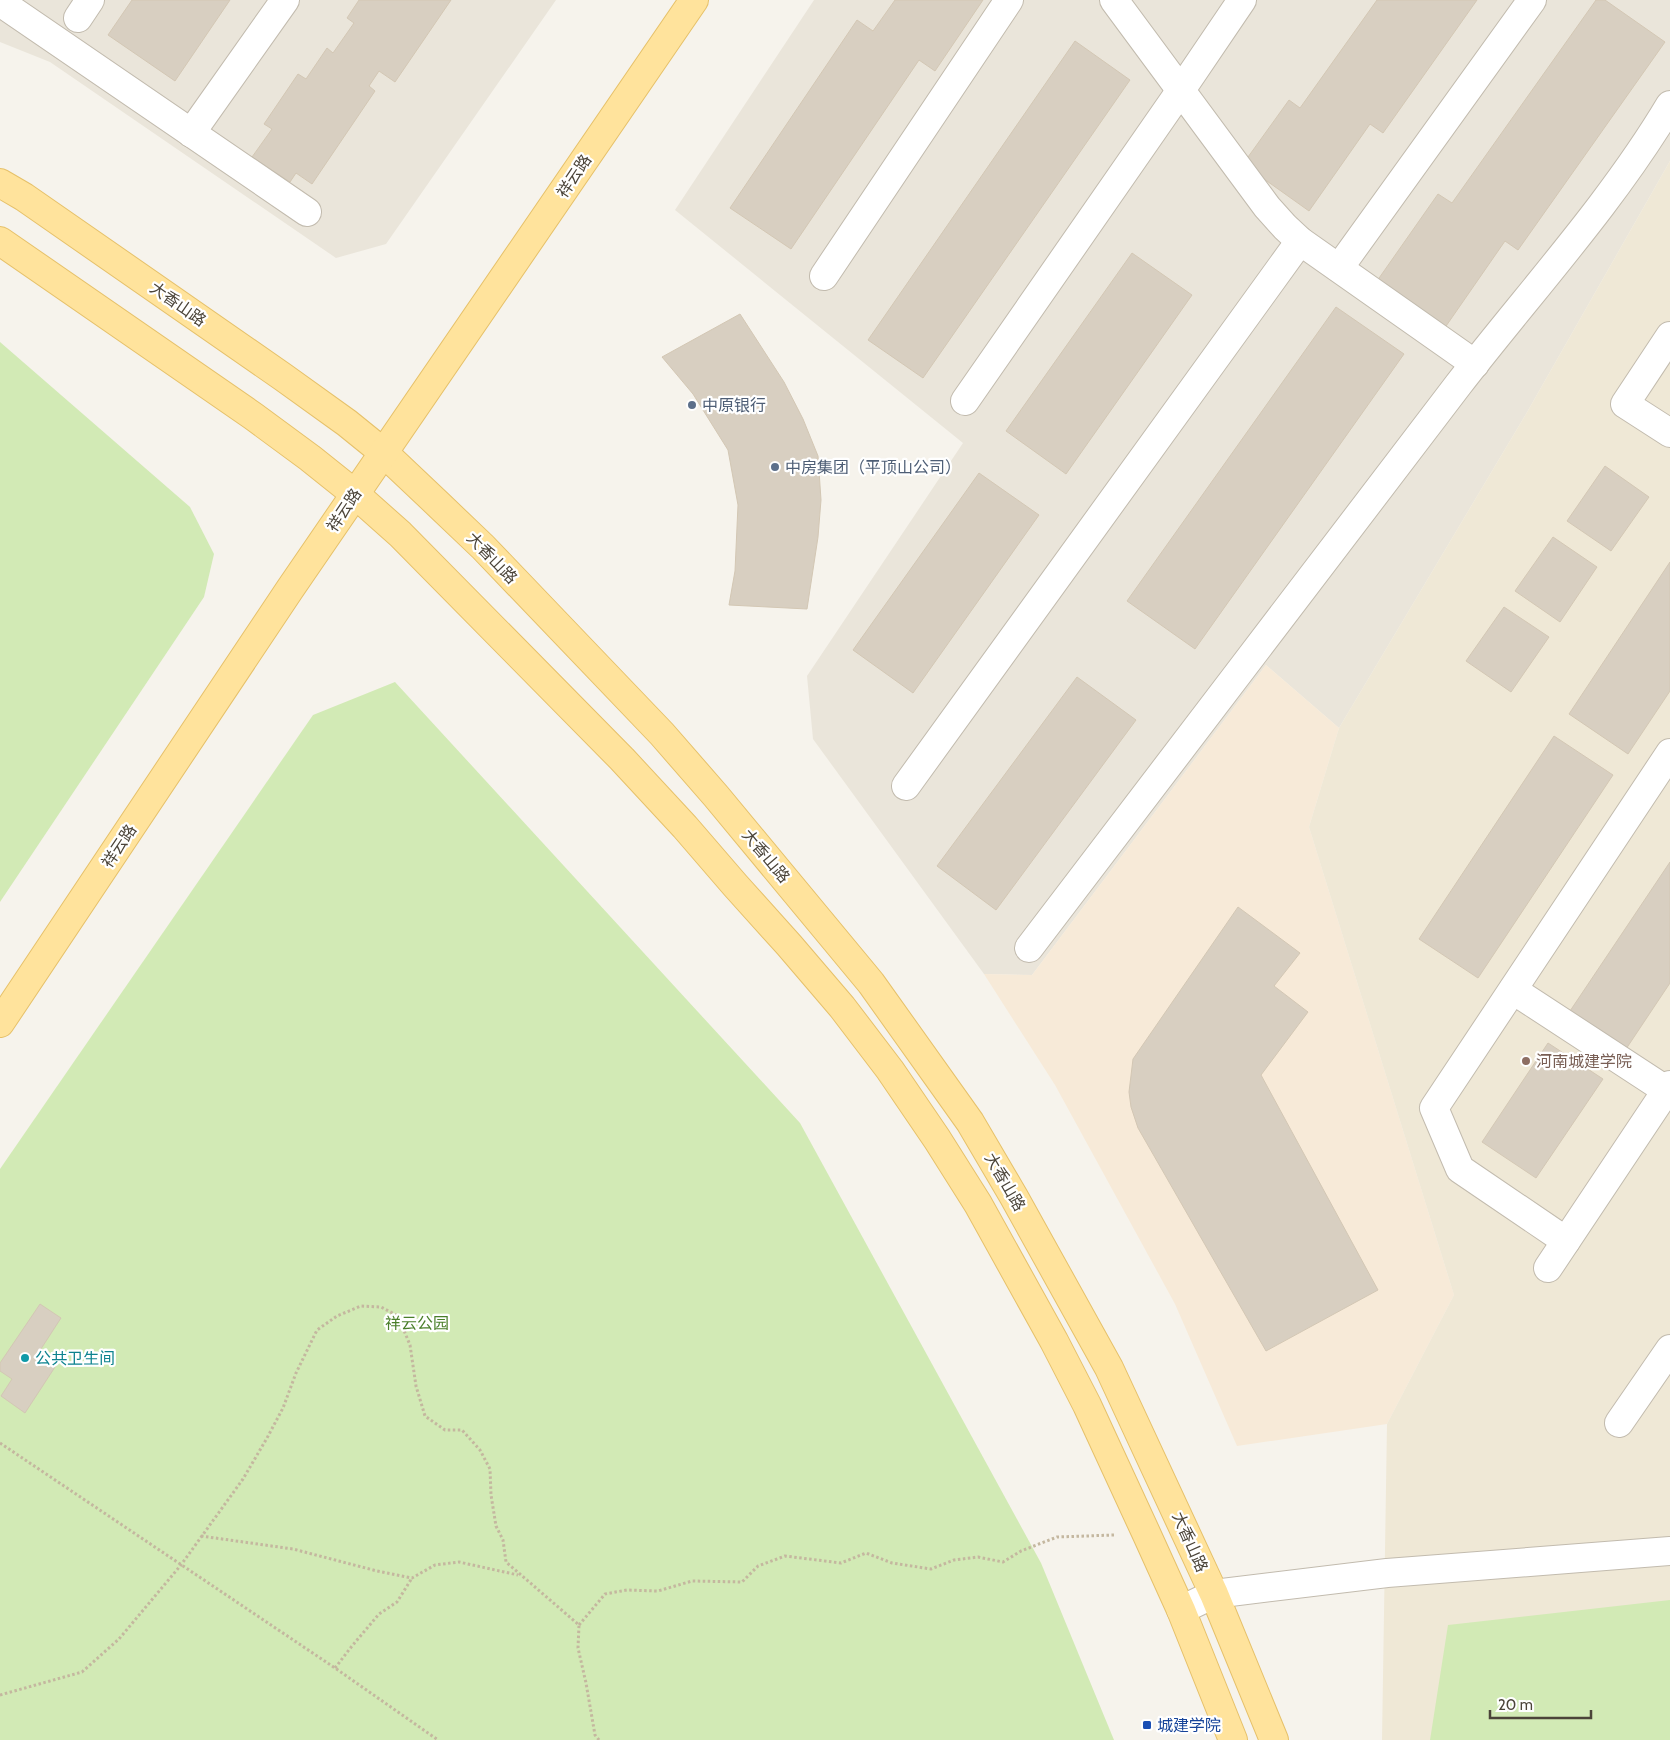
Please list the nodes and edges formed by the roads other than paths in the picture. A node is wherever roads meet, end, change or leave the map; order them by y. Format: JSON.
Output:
{"nodes":[{"id":1,"x":286,"y":0,"type":"edge"},
{"id":2,"x":694,"y":0,"type":"edge"},
{"id":3,"x":1009,"y":0,"type":"edge"},
{"id":4,"x":1114,"y":0,"type":"edge"},
{"id":5,"x":1242,"y":0,"type":"edge"},
{"id":6,"x":1532,"y":0,"type":"edge"},
{"id":7,"x":0,"y":2,"type":"edge"},
{"id":8,"x":1181,"y":90,"type":"junction"},
{"id":9,"x":1670,"y":105,"type":"edge"},
{"id":10,"x":191,"y":133,"type":"junction"},
{"id":11,"x":0,"y":183,"type":"edge"},
{"id":12,"x":307,"y":212,"type":"dead end"},
{"id":13,"x":0,"y":241,"type":"edge"},
{"id":14,"x":1300,"y":241,"type":"junction"},
{"id":15,"x":1339,"y":268,"type":"junction"},
{"id":16,"x":824,"y":276,"type":"dead end"},
{"id":17,"x":1670,"y":336,"type":"edge"},
{"id":18,"x":1475,"y":364,"type":"junction"},
{"id":19,"x":965,"y":401,"type":"dead end"},
{"id":20,"x":1670,"y":433,"type":"edge"},
{"id":21,"x":384,"y":453,"type":"junction"},
{"id":22,"x":355,"y":494,"type":"junction"},
{"id":23,"x":1670,"y":753,"type":"edge"},
{"id":24,"x":906,"y":786,"type":"dead end"},
{"id":25,"x":1029,"y":948,"type":"dead end"},
{"id":26,"x":1513,"y":990,"type":"junction"},
{"id":27,"x":0,"y":1023,"type":"edge"},
{"id":28,"x":1668,"y":1088,"type":"edge"},
{"id":29,"x":1566,"y":1241,"type":"junction"},
{"id":30,"x":1548,"y":1268,"type":"dead end"},
{"id":31,"x":1670,"y":1349,"type":"edge"},
{"id":32,"x":1619,"y":1423,"type":"dead end"},
{"id":33,"x":1670,"y":1551,"type":"edge"},
{"id":34,"x":1214,"y":1594,"type":"junction"},
{"id":35,"x":1181,"y":1610,"type":"junction"},
{"id":36,"x":1234,"y":1740,"type":"edge"},
{"id":37,"x":1274,"y":1740,"type":"edge"}],
"edges":[{"from":1,"to":10,"type":"street"},
{"from":2,"to":21,"type":"main road","name":"祥云路"},
{"from":3,"to":16,"type":"street"},
{"from":4,"to":8,"type":"street"},
{"from":5,"to":8,"type":"street"},
{"from":6,"to":15,"type":"street"},
{"from":7,"to":10,"type":"street"},
{"from":8,"to":14,"type":"street"},
{"from":8,"to":19,"type":"street"},
{"from":9,"to":18,"type":"street"},
{"from":10,"to":12,"type":"street"},
{"from":11,"to":21,"type":"main road","name":"大香山路"},
{"from":13,"to":22,"type":"main road"},
{"from":14,"to":15,"type":"street"},
{"from":14,"to":24,"type":"street"},
{"from":15,"to":18,"type":"street"},
{"from":17,"to":20,"type":"street"},
{"from":18,"to":25,"type":"street"},
{"from":21,"to":22,"type":"main road","name":"祥云路"},
{"from":21,"to":34,"type":"main road","name":"大香山路"},
{"from":22,"to":27,"type":"main road","name":"祥云路"},
{"from":22,"to":35,"type":"main road"},
{"from":23,"to":26,"type":"street"},
{"from":26,"to":28,"type":"street"},
{"from":26,"to":29,"type":"street"},
{"from":28,"to":29,"type":"street"},
{"from":29,"to":30,"type":"street"},
{"from":31,"to":32,"type":"street"},
{"from":33,"to":34,"type":"street"},
{"from":34,"to":35,"type":"street"},
{"from":34,"to":37,"type":"main road","name":"大香山路"},
{"from":35,"to":36,"type":"main road"}]}
